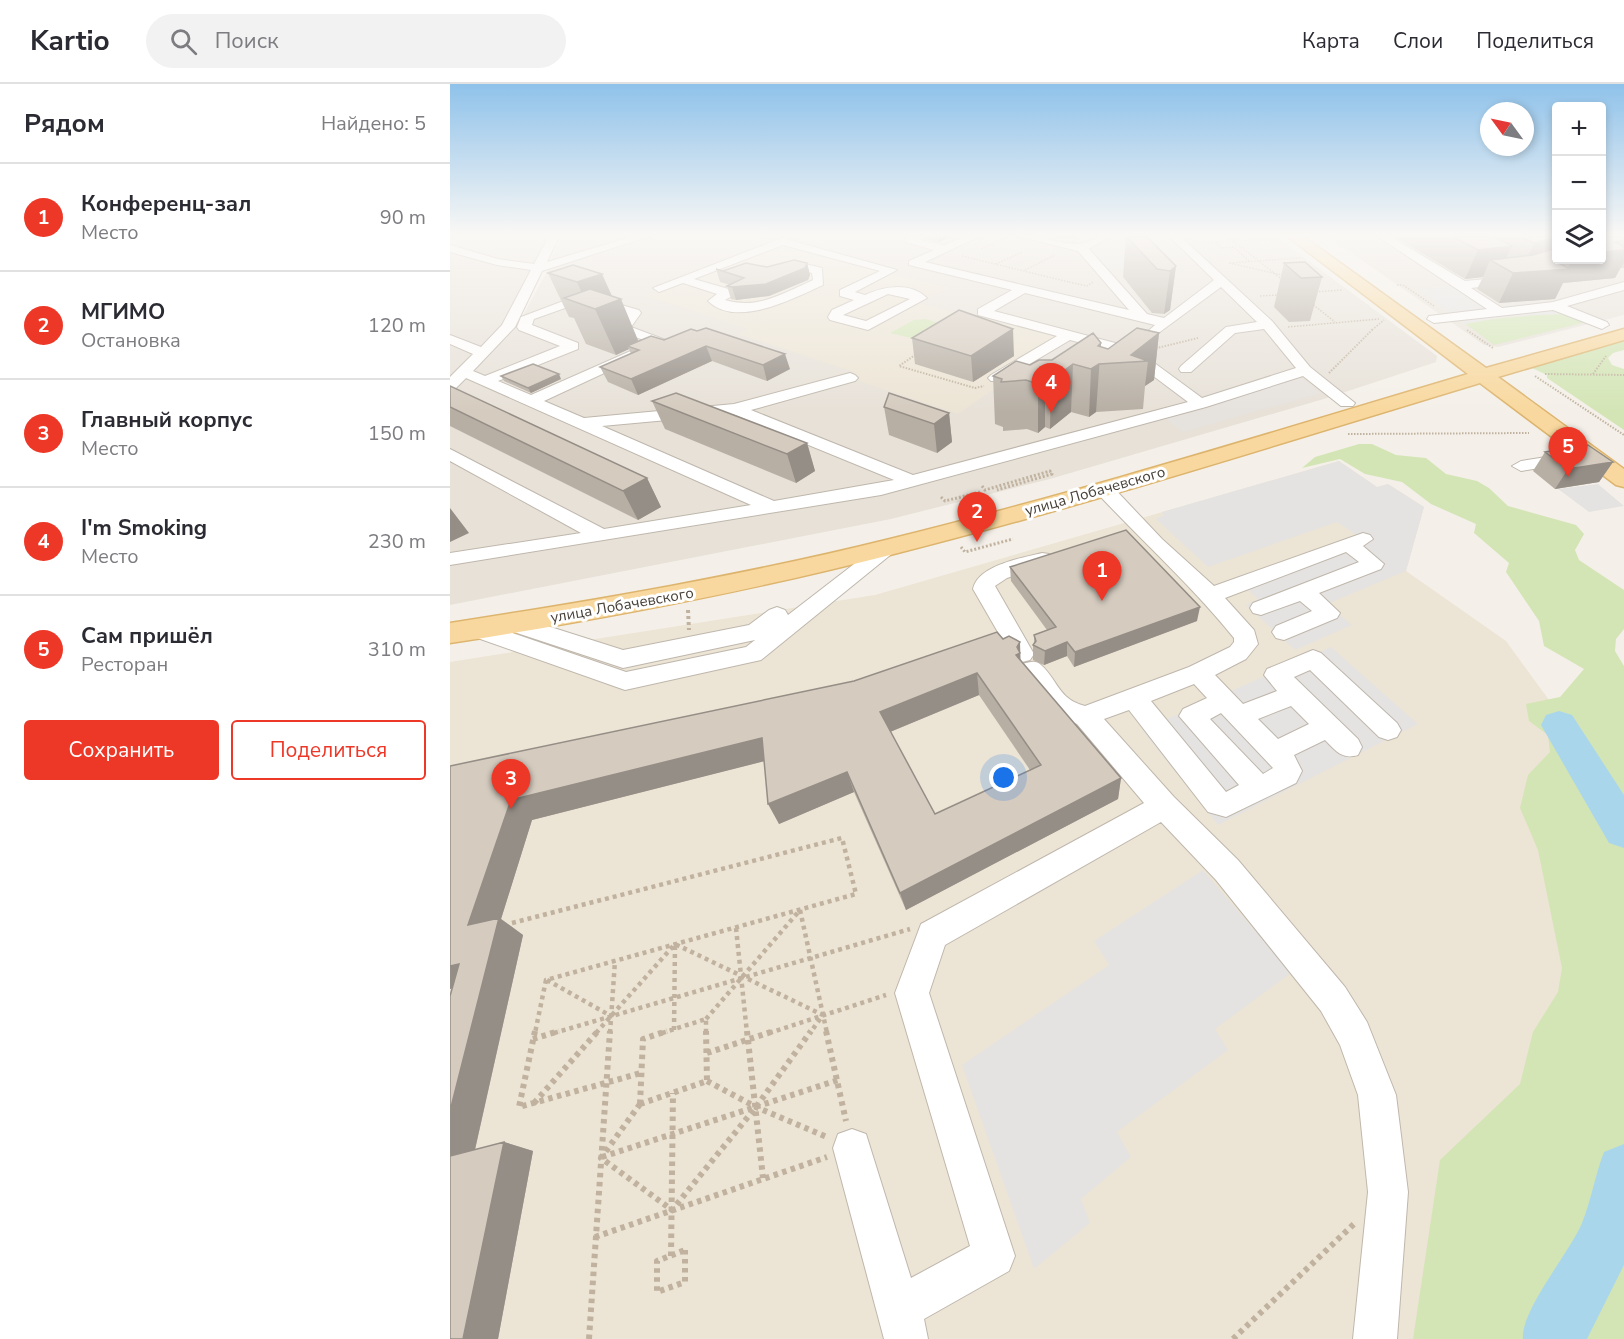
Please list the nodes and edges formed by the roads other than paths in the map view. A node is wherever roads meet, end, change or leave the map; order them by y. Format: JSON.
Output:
{"nodes":[{"id":1,"x":525,"y":295,"type":"edge"},
{"id":2,"x":726,"y":295,"type":"edge"},
{"id":3,"x":792,"y":295,"type":"edge"},
{"id":4,"x":842,"y":295,"type":"edge"},
{"id":5,"x":878,"y":295,"type":"edge"},
{"id":6,"x":911,"y":295,"type":"edge"},
{"id":7,"x":1013,"y":295,"type":"edge"},
{"id":8,"x":1046,"y":295,"type":"edge"},
{"id":9,"x":1122,"y":295,"type":"edge"},
{"id":10,"x":1203,"y":295,"type":"edge"},
{"id":11,"x":1237,"y":295,"type":"edge"},
{"id":12,"x":1372,"y":295,"type":"edge"},
{"id":13,"x":1399,"y":295,"type":"edge"},
{"id":14,"x":1470,"y":295,"type":"edge"},
{"id":15,"x":1594,"y":295,"type":"edge"},
{"id":16,"x":860,"y":301,"type":"junction"},
{"id":17,"x":1554,"y":306,"type":"junction"},
{"id":18,"x":1500,"y":312,"type":"junction"},
{"id":19,"x":528,"y":317,"type":"junction"},
{"id":20,"x":513,"y":318,"type":"junction"},
{"id":21,"x":1142,"y":318,"type":"junction"},
{"id":22,"x":1434,"y":319,"type":"junction"},
{"id":23,"x":1624,"y":319,"type":"edge"},
{"id":24,"x":1166,"y":323,"type":"junction"},
{"id":25,"x":1602,"y":325,"type":"junction"},
{"id":26,"x":1269,"y":326,"type":"junction"},
{"id":27,"x":1624,"y":334,"type":"edge"},
{"id":28,"x":1068,"y":335,"type":"junction"},
{"id":29,"x":1460,"y":338,"type":"dead end"},
{"id":30,"x":450,"y":339,"type":"edge"},
{"id":31,"x":1013,"y":348,"type":"dead end"},
{"id":32,"x":1129,"y":351,"type":"junction"},
{"id":33,"x":483,"y":353,"type":"junction"},
{"id":34,"x":1031,"y":355,"type":"junction"},
{"id":35,"x":541,"y":358,"type":"junction"},
{"id":36,"x":1478,"y":366,"type":"junction"},
{"id":37,"x":1186,"y":369,"type":"dead end"},
{"id":38,"x":1505,"y":369,"type":"junction"},
{"id":39,"x":464,"y":372,"type":"junction"},
{"id":40,"x":1313,"y":375,"type":"junction"},
{"id":41,"x":587,"y":376,"type":"junction"},
{"id":42,"x":850,"y":378,"type":"dead end"},
{"id":43,"x":996,"y":378,"type":"edge"},
{"id":44,"x":485,"y":381,"type":"junction"},
{"id":45,"x":450,"y":386,"type":"edge"},
{"id":46,"x":531,"y":401,"type":"junction"},
{"id":47,"x":1347,"y":403,"type":"junction"},
{"id":48,"x":1200,"y":404,"type":"junction"},
{"id":49,"x":735,"y":409,"type":"junction"},
{"id":50,"x":581,"y":423,"type":"junction"},
{"id":51,"x":450,"y":454,"type":"edge"},
{"id":52,"x":1592,"y":454,"type":"junction"},
{"id":53,"x":1624,"y":456,"type":"edge"},
{"id":54,"x":1521,"y":466,"type":"dead end"},
{"id":55,"x":1624,"y":480,"type":"edge"},
{"id":56,"x":912,"y":481,"type":"junction"},
{"id":57,"x":1104,"y":489,"type":"junction"},
{"id":58,"x":772,"y":507,"type":"junction"},
{"id":59,"x":602,"y":536,"type":"junction"},
{"id":60,"x":887,"y":548,"type":"junction"},
{"id":61,"x":1064,"y":552,"type":"edge"},
{"id":62,"x":849,"y":557,"type":"junction"},
{"id":63,"x":450,"y":559,"type":"edge"},
{"id":64,"x":1249,"y":581,"type":"junction"},
{"id":65,"x":1304,"y":592,"type":"junction"},
{"id":66,"x":1211,"y":595,"type":"junction"},
{"id":67,"x":450,"y":618,"type":"edge"},
{"id":68,"x":516,"y":624,"type":"junction"},
{"id":69,"x":477,"y":629,"type":"junction"},
{"id":70,"x":1284,"y":632,"type":"dead end"},
{"id":71,"x":450,"y":633,"type":"edge"},
{"id":72,"x":1198,"y":673,"type":"junction"},
{"id":73,"x":1295,"y":694,"type":"junction"},
{"id":74,"x":1135,"y":699,"type":"junction"},
{"id":75,"x":1234,"y":708,"type":"junction"},
{"id":76,"x":1086,"y":716,"type":"junction"},
{"id":77,"x":1328,"y":727,"type":"junction"},
{"id":78,"x":1388,"y":730,"type":"dead end"},
{"id":79,"x":1349,"y":747,"type":"dead end"},
{"id":80,"x":1275,"y":752,"type":"junction"},
{"id":81,"x":1259,"y":788,"type":"junction"},
{"id":82,"x":1164,"y":806,"type":"junction"},
{"id":83,"x":852,"y":1148,"type":"road end"},
{"id":84,"x":902,"y":1324,"type":"edge"},
{"id":85,"x":1375,"y":1339,"type":"edge"}],
"edges":[{"from":1,"to":20,"type":"street"},
{"from":2,"to":3,"type":"street"},
{"from":4,"to":16,"type":"street"},
{"from":5,"to":16,"type":"street"},
{"from":6,"to":16,"type":"street"},
{"from":7,"to":28,"type":"street"},
{"from":8,"to":21,"type":"street"},
{"from":9,"to":21,"type":"street"},
{"from":10,"to":24,"type":"street"},
{"from":11,"to":26,"type":"street"},
{"from":12,"to":36,"type":"main road"},
{"from":13,"to":22,"type":"main road"},
{"from":14,"to":18,"type":"street"},
{"from":15,"to":17,"type":"street"},
{"from":17,"to":18,"type":"street"},
{"from":17,"to":25,"type":"street"},
{"from":18,"to":22,"type":"street"},
{"from":19,"to":20,"type":"street"},
{"from":19,"to":35,"type":"street"},
{"from":19,"to":41,"type":"street"},
{"from":20,"to":33,"type":"street"},
{"from":21,"to":24,"type":"street"},
{"from":22,"to":29,"type":"main road"},
{"from":23,"to":25,"type":"main road","name":"улица Лобачевского"},
{"from":24,"to":32,"type":"street"},
{"from":25,"to":36,"type":"main road","name":"улица Лобачевского"},
{"from":26,"to":37,"type":"street"},
{"from":26,"to":40,"type":"street"},
{"from":27,"to":38,"type":"main road","name":"улица Лобачевского"},
{"from":28,"to":32,"type":"street"},
{"from":28,"to":34,"type":"street"},
{"from":30,"to":33,"type":"street"},
{"from":31,"to":34,"type":"street"},
{"from":32,"to":48,"type":"street"},
{"from":33,"to":39,"type":"street"},
{"from":34,"to":43,"type":"street"},
{"from":35,"to":41,"type":"street"},
{"from":35,"to":44,"type":"street"},
{"from":36,"to":38,"type":"main road","name":"улица Лобачевского"},
{"from":36,"to":47,"type":"main road","name":"улица Лобачевского"},
{"from":36,"to":52,"type":"main road"},
{"from":36,"to":57,"type":"main road","name":"улица Лобачевского"},
{"from":38,"to":53,"type":"main road"},
{"from":39,"to":44,"type":"street"},
{"from":39,"to":45,"type":"street"},
{"from":40,"to":47,"type":"street"},
{"from":40,"to":48,"type":"street"},
{"from":41,"to":46,"type":"street"},
{"from":42,"to":49,"type":"street"},
{"from":44,"to":46,"type":"street"},
{"from":46,"to":50,"type":"street"},
{"from":47,"to":67,"type":"main road","name":"улица Лобачевского"},
{"from":48,"to":56,"type":"street"},
{"from":49,"to":50,"type":"street"},
{"from":49,"to":56,"type":"street"},
{"from":50,"to":58,"type":"street"},
{"from":51,"to":59,"type":"street"},
{"from":52,"to":54,"type":"street"},
{"from":52,"to":55,"type":"main road"},
{"from":56,"to":58,"type":"street"},
{"from":57,"to":60,"type":"main road","name":"улица Лобачевского"},
{"from":57,"to":66,"type":"street"},
{"from":58,"to":59,"type":"street"},
{"from":59,"to":63,"type":"street"},
{"from":60,"to":62,"type":"main road","name":"улица Лобачевского"},
{"from":60,"to":69,"type":"street"},
{"from":61,"to":76,"type":"street"},
{"from":62,"to":68,"type":"main road","name":"улица Лобачевского"},
{"from":62,"to":68,"type":"street"},
{"from":64,"to":65,"type":"street"},
{"from":64,"to":65,"type":"street"},
{"from":64,"to":66,"type":"street"},
{"from":65,"to":70,"type":"street"},
{"from":66,"to":72,"type":"street"},
{"from":68,"to":69,"type":"main road","name":"улица Лобачевского"},
{"from":69,"to":71,"type":"main road","name":"улица Лобачевского"},
{"from":72,"to":74,"type":"street"},
{"from":72,"to":75,"type":"street"},
{"from":73,"to":75,"type":"street"},
{"from":73,"to":77,"type":"street"},
{"from":73,"to":78,"type":"street"},
{"from":74,"to":76,"type":"street"},
{"from":74,"to":81,"type":"street"},
{"from":75,"to":80,"type":"street"},
{"from":75,"to":81,"type":"street"},
{"from":76,"to":82,"type":"street"},
{"from":77,"to":79,"type":"street"},
{"from":77,"to":80,"type":"street"},
{"from":80,"to":81,"type":"street"},
{"from":82,"to":84,"type":"street"},
{"from":82,"to":85,"type":"street"},
{"from":83,"to":84,"type":"street"}]}
